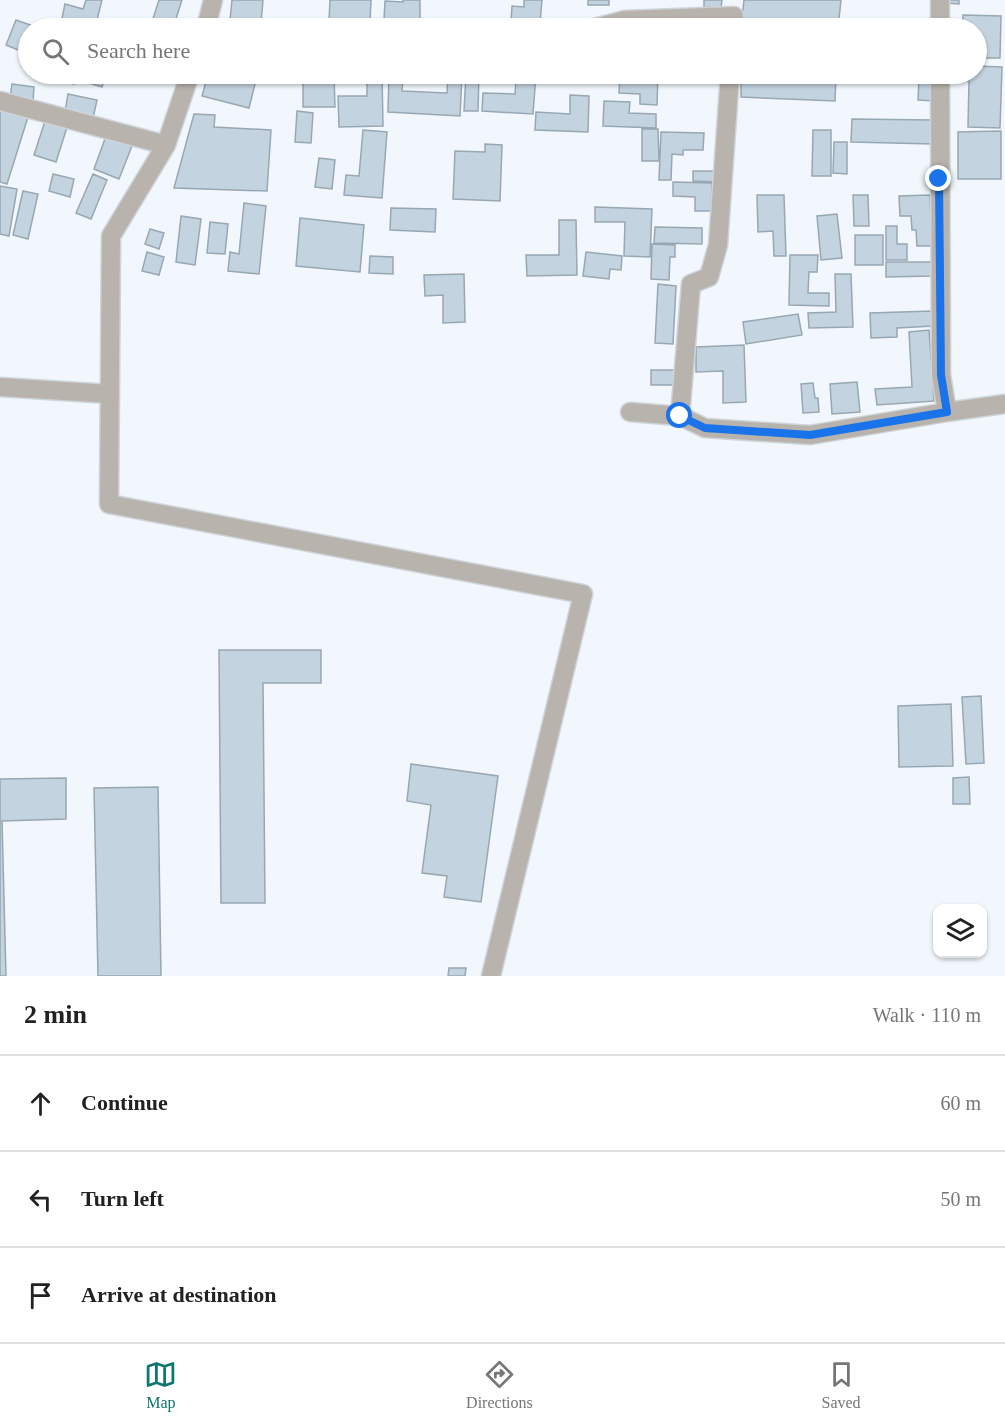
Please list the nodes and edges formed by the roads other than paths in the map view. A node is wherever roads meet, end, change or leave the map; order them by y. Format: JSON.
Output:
{"nodes":[{"id":1,"x":213,"y":0,"type":"edge"},
{"id":2,"x":940,"y":0,"type":"edge"},
{"id":3,"x":734,"y":15,"type":"edge"},
{"id":4,"x":208,"y":18,"type":"edge"},
{"id":5,"x":669,"y":18,"type":"edge"},
{"id":6,"x":940,"y":18,"type":"edge"},
{"id":7,"x":187,"y":84,"type":"edge"},
{"id":8,"x":729,"y":84,"type":"edge"},
{"id":9,"x":940,"y":84,"type":"edge"},
{"id":10,"x":0,"y":100,"type":"edge"},
{"id":11,"x":166,"y":145,"type":"junction"},
{"id":12,"x":0,"y":387,"type":"edge"},
{"id":13,"x":110,"y":394,"type":"junction"},
{"id":14,"x":1005,"y":405,"type":"edge"},
{"id":15,"x":630,"y":412,"type":"dead end"},
{"id":16,"x":947,"y":412,"type":"junction"},
{"id":17,"x":680,"y":416,"type":"junction"},
{"id":18,"x":490,"y":976,"type":"edge"}],
"edges":[{"from":1,"to":4,"type":"street"},
{"from":2,"to":6,"type":"street"},
{"from":3,"to":5,"type":"street"},
{"from":7,"to":11,"type":"street"},
{"from":8,"to":17,"type":"street"},
{"from":9,"to":16,"type":"street"},
{"from":10,"to":11,"type":"street"},
{"from":11,"to":13,"type":"street"},
{"from":12,"to":13,"type":"street"},
{"from":13,"to":18,"type":"street"},
{"from":14,"to":16,"type":"street"},
{"from":15,"to":17,"type":"street"},
{"from":16,"to":17,"type":"street"}]}
